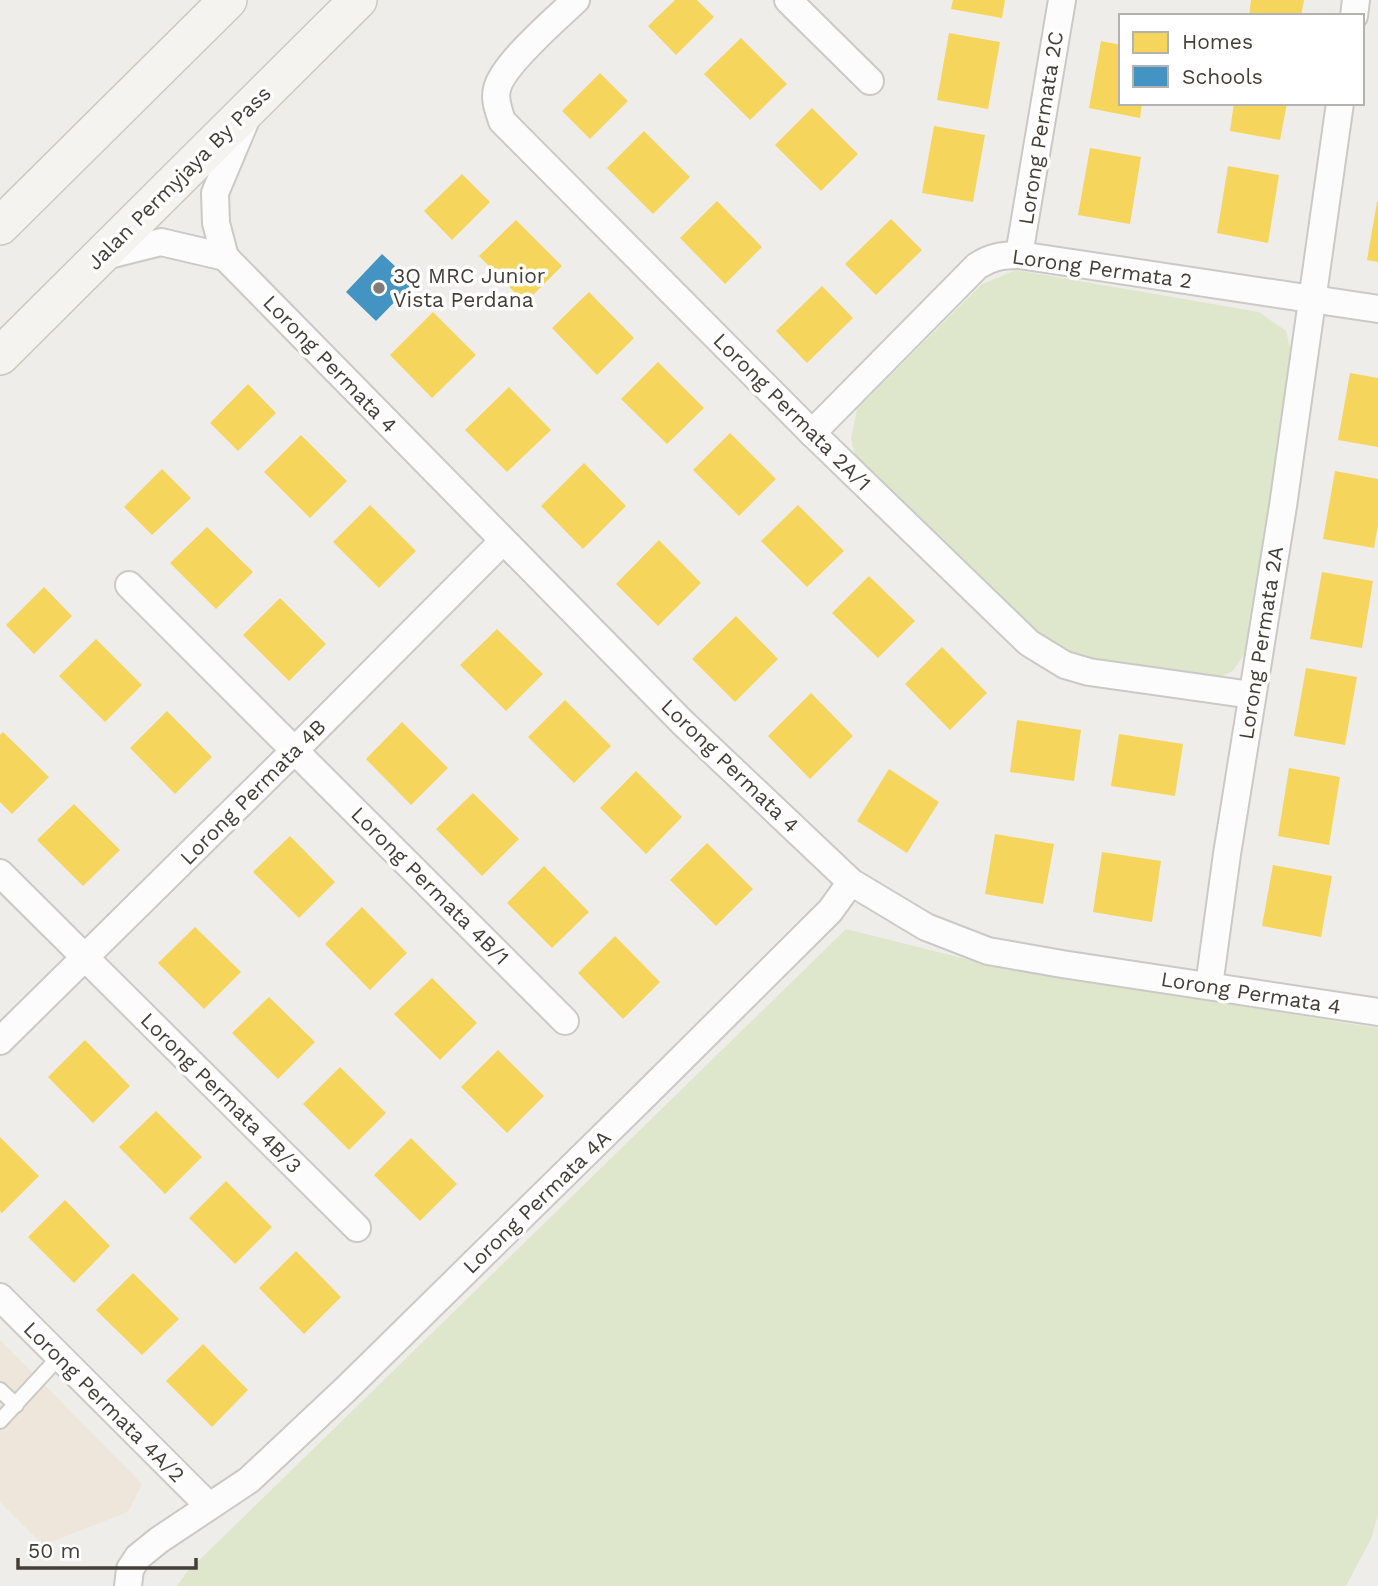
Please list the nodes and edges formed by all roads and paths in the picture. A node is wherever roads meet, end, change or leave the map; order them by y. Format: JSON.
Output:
{"nodes":[{"id":1,"x":228,"y":0,"type":"edge"},
{"id":2,"x":358,"y":0,"type":"edge"},
{"id":3,"x":576,"y":0,"type":"edge"},
{"id":4,"x":788,"y":0,"type":"edge"},
{"id":5,"x":1062,"y":0,"type":"edge"},
{"id":6,"x":870,"y":81,"type":"dead end"},
{"id":7,"x":1340,"y":105,"type":"edge"},
{"id":8,"x":252,"y":106,"type":"junction"},
{"id":9,"x":0,"y":226,"type":"edge"},
{"id":10,"x":1019,"y":255,"type":"junction"},
{"id":11,"x":225,"y":257,"type":"junction"},
{"id":12,"x":98,"y":258,"type":"junction"},
{"id":13,"x":1311,"y":299,"type":"junction"},
{"id":14,"x":1378,"y":309,"type":"edge"},
{"id":15,"x":0,"y":356,"type":"edge"},
{"id":16,"x":812,"y":433,"type":"junction"},
{"id":17,"x":503,"y":541,"type":"junction"},
{"id":18,"x":129,"y":585,"type":"dead end"},
{"id":19,"x":1252,"y":695,"type":"junction"},
{"id":20,"x":295,"y":750,"type":"junction"},
{"id":21,"x":0,"y":873,"type":"edge"},
{"id":22,"x":851,"y":882,"type":"junction"},
{"id":23,"x":85,"y":958,"type":"junction"},
{"id":24,"x":1209,"y":986,"type":"junction"},
{"id":25,"x":1378,"y":1012,"type":"edge"},
{"id":26,"x":565,"y":1021,"type":"dead end"},
{"id":27,"x":0,"y":1041,"type":"edge"},
{"id":28,"x":357,"y":1228,"type":"dead end"},
{"id":29,"x":0,"y":1297,"type":"edge"},
{"id":30,"x":59,"y":1357,"type":"junction"},
{"id":31,"x":0,"y":1390,"type":"edge"},
{"id":32,"x":16,"y":1405,"type":"junction"},
{"id":33,"x":0,"y":1420,"type":"edge"},
{"id":34,"x":209,"y":1506,"type":"junction"},
{"id":35,"x":128,"y":1586,"type":"edge"}],
"edges":[{"from":1,"to":9,"type":"main road"},
{"from":2,"to":8,"type":"main road","name":"Jalan Permyjaya By Pass"},
{"from":3,"to":16,"type":"street","name":"Lorong Permata 2A/1"},
{"from":4,"to":6,"type":"street"},
{"from":5,"to":10,"type":"street","name":"Lorong Permata 2C"},
{"from":7,"to":13,"type":"street","name":"Lorong Permata 2A"},
{"from":8,"to":11,"type":"street"},
{"from":8,"to":12,"type":"main road","name":"Jalan Permyjaya By Pass"},
{"from":10,"to":13,"type":"street","name":"Lorong Permata 2"},
{"from":10,"to":16,"type":"street","name":"Lorong Permata 2"},
{"from":11,"to":12,"type":"street"},
{"from":11,"to":17,"type":"street","name":"Lorong Permata 4"},
{"from":12,"to":15,"type":"main road","name":"Jalan Permyjaya By Pass"},
{"from":13,"to":14,"type":"street","name":"Lorong Permata 2"},
{"from":13,"to":19,"type":"street","name":"Lorong Permata 2A"},
{"from":16,"to":19,"type":"street","name":"Lorong Permata 2A/1"},
{"from":17,"to":20,"type":"street","name":"Lorong Permata 4B"},
{"from":17,"to":22,"type":"street","name":"Lorong Permata 4"},
{"from":18,"to":20,"type":"street","name":"Lorong Permata 4B/1"},
{"from":19,"to":24,"type":"street","name":"Lorong Permata 2A"},
{"from":20,"to":23,"type":"street","name":"Lorong Permata 4B"},
{"from":20,"to":26,"type":"street","name":"Lorong Permata 4B/1"},
{"from":21,"to":23,"type":"street","name":"Lorong Permata 4B/3"},
{"from":22,"to":24,"type":"street","name":"Lorong Permata 4"},
{"from":22,"to":34,"type":"street","name":"Lorong Permata 4A"},
{"from":23,"to":27,"type":"street","name":"Lorong Permata 4B"},
{"from":23,"to":28,"type":"street","name":"Lorong Permata 4B/3"},
{"from":24,"to":25,"type":"street","name":"Lorong Permata 4"},
{"from":29,"to":30,"type":"street","name":"Lorong Permata 4A/2"},
{"from":30,"to":32,"type":"lane"},
{"from":30,"to":34,"type":"street","name":"Lorong Permata 4A/2"},
{"from":31,"to":32,"type":"lane"},
{"from":32,"to":33,"type":"lane"},
{"from":34,"to":35,"type":"street","name":"Lorong Permata 4A"}]}
